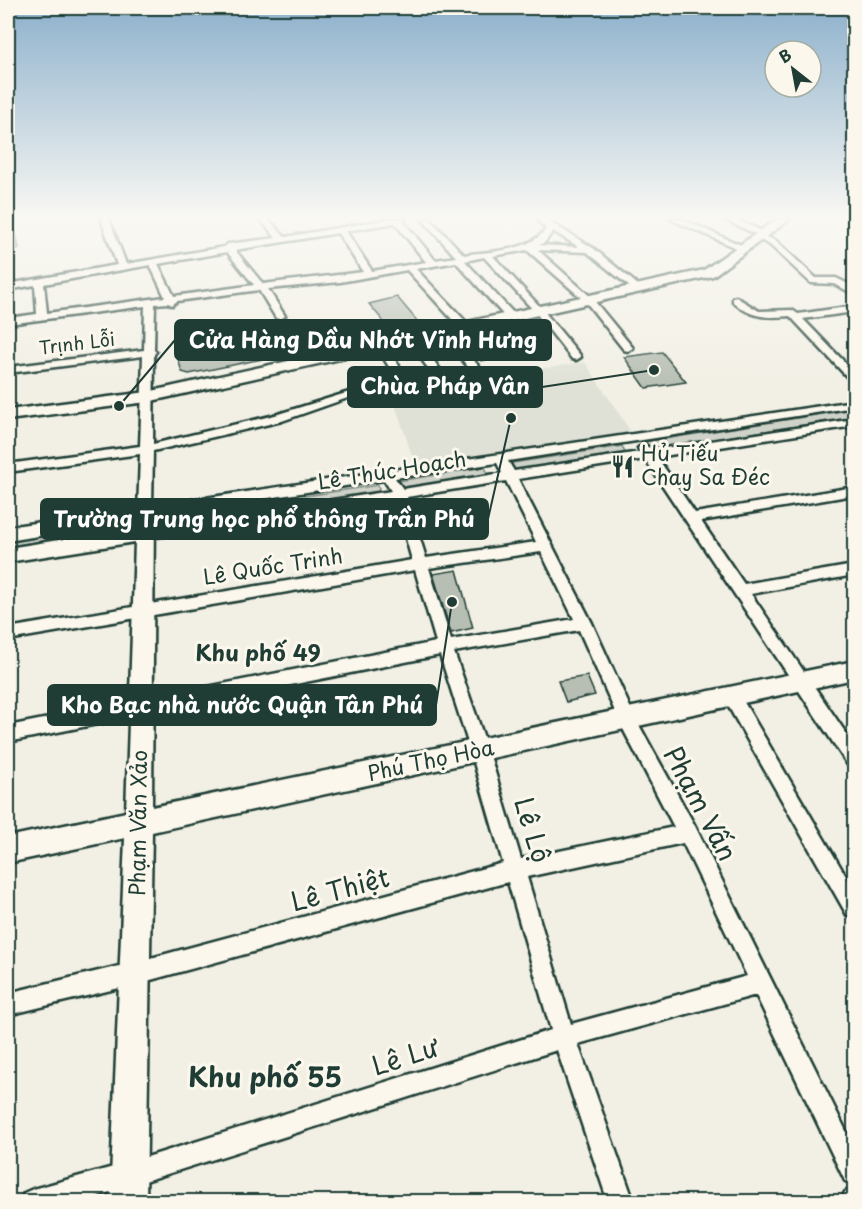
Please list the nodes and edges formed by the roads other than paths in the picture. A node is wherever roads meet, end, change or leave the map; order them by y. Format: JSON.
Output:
{"nodes":[{"id":1,"x":70,"y":275,"type":"edge"},
{"id":2,"x":159,"y":275,"type":"edge"},
{"id":3,"x":251,"y":275,"type":"edge"},
{"id":4,"x":357,"y":275,"type":"edge"},
{"id":5,"x":417,"y":275,"type":"edge"},
{"id":6,"x":475,"y":275,"type":"edge"},
{"id":7,"x":506,"y":275,"type":"edge"},
{"id":8,"x":562,"y":275,"type":"edge"},
{"id":9,"x":621,"y":275,"type":"edge"},
{"id":10,"x":697,"y":275,"type":"edge"},
{"id":11,"x":808,"y":275,"type":"edge"},
{"id":12,"x":39,"y":281,"type":"junction"},
{"id":13,"x":8,"y":287,"type":"edge"},
{"id":14,"x":260,"y":287,"type":"junction"},
{"id":15,"x":638,"y":289,"type":"junction"},
{"id":16,"x":855,"y":291,"type":"edge"},
{"id":17,"x":171,"y":300,"type":"junction"},
{"id":18,"x":589,"y":300,"type":"junction"},
{"id":19,"x":736,"y":300,"type":"dead end"},
{"id":20,"x":150,"y":306,"type":"junction"},
{"id":21,"x":855,"y":309,"type":"edge"},
{"id":22,"x":539,"y":311,"type":"junction"},
{"id":23,"x":42,"y":316,"type":"junction"},
{"id":24,"x":280,"y":316,"type":"dead end"},
{"id":25,"x":795,"y":317,"type":"junction"},
{"id":26,"x":512,"y":318,"type":"junction"},
{"id":27,"x":8,"y":321,"type":"edge"},
{"id":28,"x":8,"y":328,"type":"edge"},
{"id":29,"x":466,"y":328,"type":"junction"},
{"id":30,"x":447,"y":333,"type":"junction"},
{"id":31,"x":413,"y":340,"type":"junction"},
{"id":32,"x":382,"y":347,"type":"junction"},
{"id":33,"x":628,"y":348,"type":"dead end"},
{"id":34,"x":151,"y":352,"type":"junction"},
{"id":35,"x":576,"y":357,"type":"dead end"},
{"id":36,"x":855,"y":357,"type":"edge"},
{"id":37,"x":837,"y":360,"type":"junction"},
{"id":38,"x":8,"y":370,"type":"edge"},
{"id":39,"x":479,"y":374,"type":"dead end"},
{"id":40,"x":855,"y":378,"type":"edge"},
{"id":41,"x":444,"y":383,"type":"dead end"},
{"id":42,"x":359,"y":392,"type":"dead end"},
{"id":43,"x":410,"y":393,"type":"dead end"},
{"id":44,"x":147,"y":397,"type":"junction"},
{"id":45,"x":855,"y":404,"type":"edge"},
{"id":46,"x":8,"y":415,"type":"edge"},
{"id":47,"x":855,"y":422,"type":"edge"},
{"id":48,"x":634,"y":436,"type":"junction"},
{"id":49,"x":146,"y":449,"type":"junction"},
{"id":50,"x":648,"y":454,"type":"junction"},
{"id":51,"x":501,"y":459,"type":"junction"},
{"id":52,"x":8,"y":468,"type":"edge"},
{"id":53,"x":387,"y":475,"type":"junction"},
{"id":54,"x":510,"y":477,"type":"junction"},
{"id":55,"x":855,"y":491,"type":"edge"},
{"id":56,"x":400,"y":495,"type":"junction"},
{"id":57,"x":692,"y":518,"type":"junction"},
{"id":58,"x":145,"y":523,"type":"junction"},
{"id":59,"x":8,"y":534,"type":"edge"},
{"id":60,"x":546,"y":546,"type":"junction"},
{"id":61,"x":8,"y":555,"type":"edge"},
{"id":62,"x":422,"y":564,"type":"junction"},
{"id":63,"x":855,"y":570,"type":"edge"},
{"id":64,"x":741,"y":590,"type":"junction"},
{"id":65,"x":143,"y":610,"type":"junction"},
{"id":66,"x":584,"y":623,"type":"junction"},
{"id":67,"x":8,"y":634,"type":"edge"},
{"id":68,"x":445,"y":647,"type":"junction"},
{"id":69,"x":855,"y":670,"type":"edge"},
{"id":70,"x":803,"y":682,"type":"junction"},
{"id":71,"x":732,"y":697,"type":"junction"},
{"id":72,"x":141,"y":707,"type":"junction"},
{"id":73,"x":627,"y":720,"type":"junction"},
{"id":74,"x":8,"y":734,"type":"edge"},
{"id":75,"x":480,"y":752,"type":"junction"},
{"id":76,"x":855,"y":759,"type":"edge"},
{"id":77,"x":139,"y":821,"type":"junction"},
{"id":78,"x":688,"y":833,"type":"junction"},
{"id":79,"x":8,"y":850,"type":"edge"},
{"id":80,"x":515,"y":870,"type":"junction"},
{"id":81,"x":855,"y":908,"type":"edge"},
{"id":82,"x":136,"y":973,"type":"junction"},
{"id":83,"x":762,"y":982,"type":"junction"},
{"id":84,"x":8,"y":1004,"type":"edge"},
{"id":85,"x":564,"y":1037,"type":"junction"},
{"id":86,"x":855,"y":1172,"type":"edge"},
{"id":87,"x":128,"y":1188,"type":"edge"},
{"id":88,"x":33,"y":1202,"type":"edge"},
{"id":89,"x":621,"y":1202,"type":"edge"}],
"edges":[{"from":1,"to":12,"type":"street"},
{"from":2,"to":17,"type":"street"},
{"from":3,"to":14,"type":"street"},
{"from":4,"to":14,"type":"street"},
{"from":5,"to":29,"type":"street"},
{"from":6,"to":26,"type":"street"},
{"from":7,"to":22,"type":"street"},
{"from":8,"to":18,"type":"street"},
{"from":9,"to":15,"type":"street"},
{"from":10,"to":15,"type":"street"},
{"from":11,"to":16,"type":"street"},
{"from":12,"to":13,"type":"street"},
{"from":12,"to":23,"type":"street"},
{"from":14,"to":17,"type":"street"},
{"from":14,"to":24,"type":"street"},
{"from":15,"to":18,"type":"street"},
{"from":17,"to":20,"type":"street"},
{"from":18,"to":22,"type":"street"},
{"from":18,"to":33,"type":"street"},
{"from":19,"to":25,"type":"street"},
{"from":20,"to":23,"type":"street"},
{"from":20,"to":28,"type":"street"},
{"from":20,"to":34,"type":"street","name":"Phạm Văn Xảo"},
{"from":21,"to":25,"type":"street"},
{"from":22,"to":26,"type":"street"},
{"from":22,"to":35,"type":"street"},
{"from":23,"to":27,"type":"street"},
{"from":25,"to":37,"type":"street"},
{"from":26,"to":29,"type":"street"},
{"from":29,"to":30,"type":"street"},
{"from":30,"to":31,"type":"street"},
{"from":30,"to":39,"type":"street"},
{"from":31,"to":32,"type":"street"},
{"from":31,"to":41,"type":"street"},
{"from":32,"to":43,"type":"street"},
{"from":32,"to":44,"type":"street"},
{"from":34,"to":38,"type":"street","name":"Trịnh Lỗi"},
{"from":34,"to":44,"type":"street","name":"Phạm Văn Xảo"},
{"from":36,"to":37,"type":"street"},
{"from":37,"to":40,"type":"street"},
{"from":42,"to":49,"type":"street"},
{"from":44,"to":46,"type":"street"},
{"from":44,"to":49,"type":"street","name":"Phạm Văn Xảo"},
{"from":45,"to":48,"type":"street","name":"Lê Thúc Hoạch"},
{"from":47,"to":50,"type":"street","name":"Lê Thúc Hoạch"},
{"from":48,"to":50,"type":"street"},
{"from":48,"to":51,"type":"street","name":"Lê Thúc Hoạch"},
{"from":49,"to":52,"type":"street"},
{"from":49,"to":58,"type":"street","name":"Phạm Văn Xảo"},
{"from":50,"to":54,"type":"street","name":"Lê Thúc Hoạch"},
{"from":50,"to":57,"type":"street"},
{"from":51,"to":53,"type":"street","name":"Lê Thúc Hoạch"},
{"from":51,"to":54,"type":"street","name":"Phạm Vấn"},
{"from":53,"to":56,"type":"street","name":"Lê Lộ"},
{"from":53,"to":58,"type":"street","name":"Lê Thúc Hoạch"},
{"from":54,"to":56,"type":"street","name":"Lê Thúc Hoạch"},
{"from":54,"to":60,"type":"street","name":"Phạm Vấn"},
{"from":55,"to":57,"type":"street"},
{"from":56,"to":58,"type":"street","name":"Lê Thúc Hoạch"},
{"from":56,"to":62,"type":"street","name":"Lê Lộ"},
{"from":57,"to":64,"type":"street"},
{"from":58,"to":59,"type":"street","name":"Lê Thúc Hoạch"},
{"from":58,"to":61,"type":"street","name":"Lê Thúc Hoạch"},
{"from":58,"to":65,"type":"street","name":"Phạm Văn Xảo"},
{"from":60,"to":62,"type":"street","name":"Lê Quốc Trinh"},
{"from":60,"to":66,"type":"street","name":"Phạm Vấn"},
{"from":62,"to":65,"type":"street","name":"Lê Quốc Trinh"},
{"from":62,"to":68,"type":"street","name":"Lê Lộ"},
{"from":63,"to":64,"type":"street"},
{"from":64,"to":70,"type":"street"},
{"from":65,"to":67,"type":"street","name":"Lê Quốc Trinh"},
{"from":65,"to":72,"type":"street","name":"Phạm Văn Xảo"},
{"from":66,"to":68,"type":"street"},
{"from":66,"to":73,"type":"street","name":"Phạm Vấn"},
{"from":68,"to":72,"type":"street"},
{"from":68,"to":75,"type":"street","name":"Lê Lộ"},
{"from":69,"to":70,"type":"street","name":"Phú Thọ Hòa"},
{"from":70,"to":71,"type":"street","name":"Phú Thọ Hòa"},
{"from":70,"to":76,"type":"street"},
{"from":71,"to":73,"type":"street","name":"Phú Thọ Hòa"},
{"from":71,"to":81,"type":"street"},
{"from":72,"to":74,"type":"street"},
{"from":72,"to":77,"type":"street","name":"Phạm Văn Xảo"},
{"from":73,"to":75,"type":"street","name":"Phú Thọ Hòa"},
{"from":73,"to":78,"type":"street","name":"Phạm Vấn"},
{"from":75,"to":77,"type":"street","name":"Phú Thọ Hòa"},
{"from":75,"to":80,"type":"street","name":"Lê Lộ"},
{"from":77,"to":79,"type":"street","name":"Phú Thọ Hòa"},
{"from":77,"to":82,"type":"street","name":"Phạm Văn Xảo"},
{"from":78,"to":80,"type":"street","name":"Lê Thiệt"},
{"from":78,"to":83,"type":"street","name":"Phạm Vấn"},
{"from":80,"to":82,"type":"street","name":"Lê Thiệt"},
{"from":80,"to":85,"type":"street","name":"Lê Lộ"},
{"from":82,"to":84,"type":"street","name":"Lê Thiệt"},
{"from":82,"to":87,"type":"street","name":"Phạm Văn Xảo"},
{"from":83,"to":85,"type":"street","name":"Lê Lư"},
{"from":83,"to":86,"type":"street","name":"Phạm Vấn"},
{"from":85,"to":87,"type":"street","name":"Lê Lư"},
{"from":85,"to":89,"type":"street","name":"Lê Lộ"},
{"from":87,"to":88,"type":"street","name":"Lê Lư"}]}
